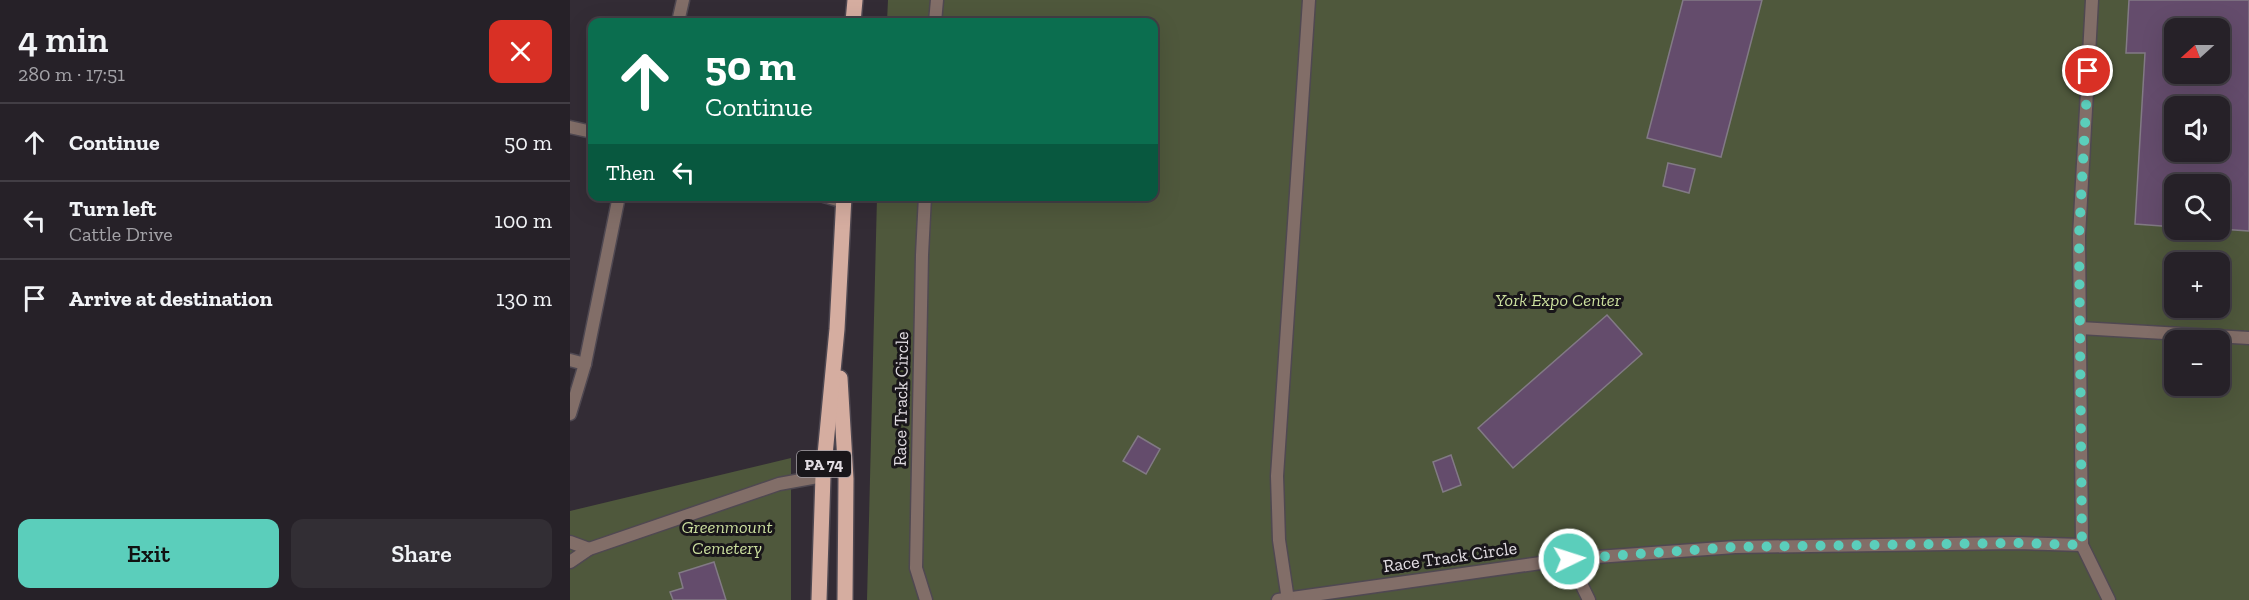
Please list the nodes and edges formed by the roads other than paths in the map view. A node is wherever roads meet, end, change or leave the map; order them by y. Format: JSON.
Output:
{"nodes":[{"id":1,"x":683,"y":0,"type":"edge"},
{"id":2,"x":855,"y":0,"type":"edge"},
{"id":3,"x":937,"y":0,"type":"edge"},
{"id":4,"x":1309,"y":0,"type":"edge"},
{"id":5,"x":2092,"y":0,"type":"edge"},
{"id":6,"x":679,"y":18,"type":"edge"},
{"id":7,"x":853,"y":18,"type":"edge"},
{"id":8,"x":935,"y":18,"type":"edge"},
{"id":9,"x":570,"y":127,"type":"edge"},
{"id":10,"x":588,"y":131,"type":"edge"},
{"id":11,"x":618,"y":201,"type":"edge"},
{"id":12,"x":844,"y":201,"type":"edge"},
{"id":13,"x":925,"y":201,"type":"edge"},
{"id":14,"x":2080,"y":328,"type":"junction"},
{"id":15,"x":837,"y":329,"type":"junction"},
{"id":16,"x":2249,"y":338,"type":"edge"},
{"id":17,"x":570,"y":360,"type":"edge"},
{"id":18,"x":585,"y":364,"type":"junction"},
{"id":19,"x":570,"y":414,"type":"edge"},
{"id":20,"x":823,"y":476,"type":"junction"},
{"id":21,"x":570,"y":542,"type":"edge"},
{"id":22,"x":2082,"y":545,"type":"junction"},
{"id":23,"x":589,"y":549,"type":"junction"},
{"id":24,"x":1569,"y":559,"type":"junction"},
{"id":25,"x":570,"y":561,"type":"edge"},
{"id":26,"x":819,"y":600,"type":"edge"},
{"id":27,"x":845,"y":600,"type":"edge"},
{"id":28,"x":926,"y":600,"type":"edge"},
{"id":29,"x":1285,"y":600,"type":"edge"},
{"id":30,"x":1589,"y":600,"type":"edge"},
{"id":31,"x":2109,"y":600,"type":"edge"}],
"edges":[{"from":1,"to":6,"type":"street"},
{"from":2,"to":7,"type":"main road"},
{"from":3,"to":8,"type":"street"},
{"from":4,"to":29,"type":"street"},
{"from":5,"to":14,"type":"street"},
{"from":9,"to":10,"type":"street"},
{"from":11,"to":18,"type":"street"},
{"from":12,"to":15,"type":"main road","number":"PA 74"},
{"from":13,"to":28,"type":"street","name":"Race Track Circle"},
{"from":14,"to":16,"type":"street"},
{"from":14,"to":22,"type":"street"},
{"from":15,"to":20,"type":"main road","number":"PA 74"},
{"from":15,"to":27,"type":"main road","number":"PA 74"},
{"from":17,"to":18,"type":"street"},
{"from":18,"to":19,"type":"street"},
{"from":20,"to":23,"type":"street"},
{"from":20,"to":26,"type":"main road","number":"PA 74"},
{"from":21,"to":23,"type":"street"},
{"from":22,"to":24,"type":"street","name":"Race Track Circle"},
{"from":22,"to":31,"type":"street"},
{"from":23,"to":25,"type":"street"},
{"from":24,"to":29,"type":"street","name":"Race Track Circle"},
{"from":24,"to":30,"type":"street"}]}
